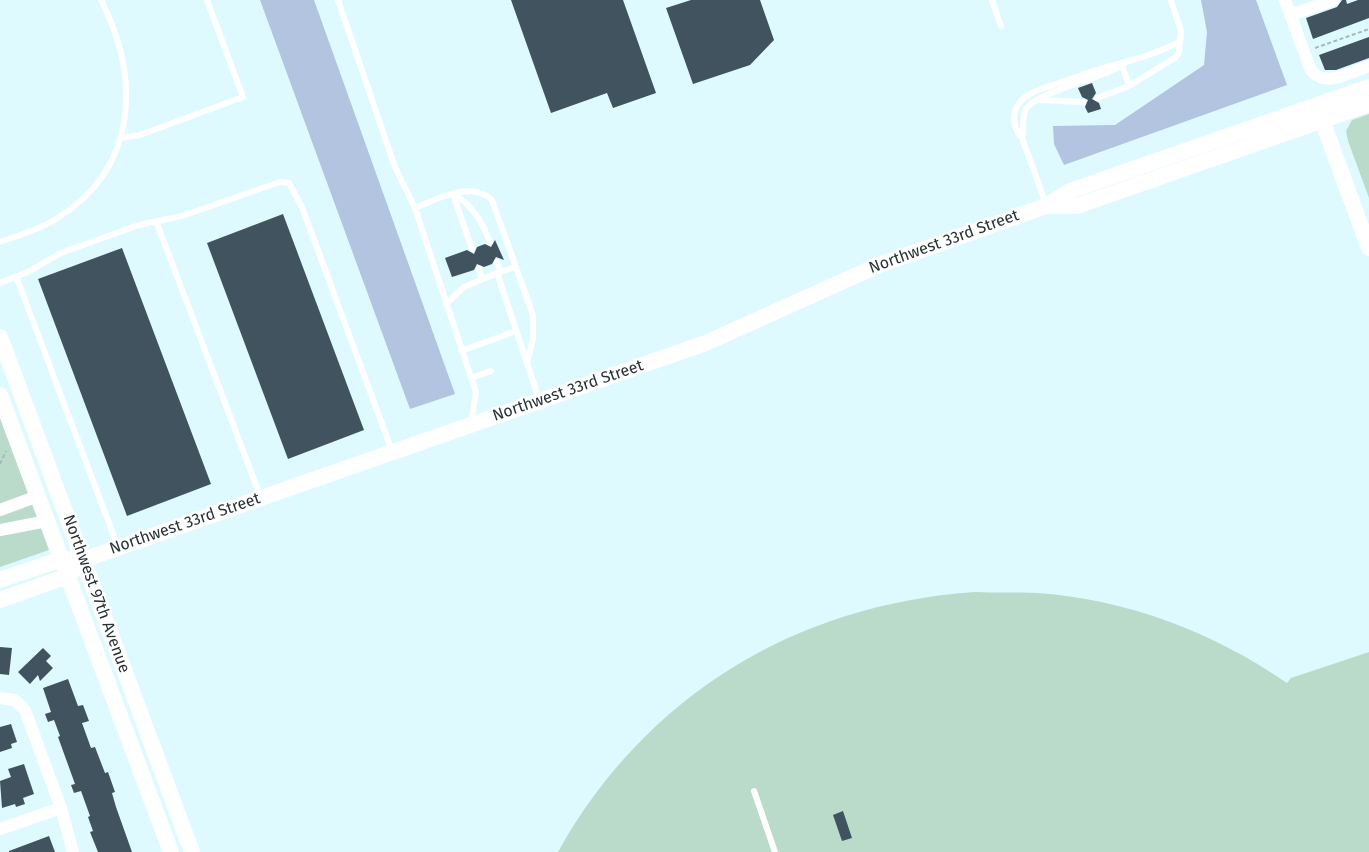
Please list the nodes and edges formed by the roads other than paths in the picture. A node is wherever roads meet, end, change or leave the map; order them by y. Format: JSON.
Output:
{"nodes":[{"id":1,"x":101,"y":0,"type":"edge"},
{"id":2,"x":207,"y":0,"type":"edge"},
{"id":3,"x":338,"y":0,"type":"edge"},
{"id":4,"x":992,"y":0,"type":"edge"},
{"id":5,"x":1171,"y":0,"type":"edge"},
{"id":6,"x":1284,"y":0,"type":"edge"},
{"id":7,"x":1334,"y":0,"type":"edge"},
{"id":8,"x":1290,"y":15,"type":"junction"},
{"id":9,"x":1001,"y":26,"type":"dead end"},
{"id":10,"x":1179,"y":42,"type":"junction"},
{"id":11,"x":1122,"y":65,"type":"junction"},
{"id":12,"x":1369,"y":66,"type":"edge"},
{"id":13,"x":1129,"y":86,"type":"junction"},
{"id":14,"x":1369,"y":87,"type":"edge"},
{"id":15,"x":1097,"y":98,"type":"dead end"},
{"id":16,"x":1037,"y":101,"type":"junction"},
{"id":17,"x":1084,"y":102,"type":"dead end"},
{"id":18,"x":1369,"y":104,"type":"edge"},
{"id":19,"x":1319,"y":113,"type":"junction"},
{"id":20,"x":121,"y":138,"type":"junction"},
{"id":21,"x":1022,"y":138,"type":"junction"},
{"id":22,"x":453,"y":194,"type":"junction"},
{"id":23,"x":1046,"y":206,"type":"junction"},
{"id":24,"x":415,"y":208,"type":"junction"},
{"id":25,"x":156,"y":221,"type":"junction"},
{"id":26,"x":0,"y":242,"type":"edge"},
{"id":27,"x":490,"y":242,"type":"dead end"},
{"id":28,"x":1369,"y":248,"type":"edge"},
{"id":29,"x":472,"y":249,"type":"dead end"},
{"id":30,"x":497,"y":262,"type":"dead end"},
{"id":31,"x":516,"y":266,"type":"junction"},
{"id":32,"x":479,"y":269,"type":"dead end"},
{"id":33,"x":499,"y":273,"type":"junction"},
{"id":34,"x":16,"y":276,"type":"junction"},
{"id":35,"x":482,"y":279,"type":"junction"},
{"id":36,"x":0,"y":283,"type":"edge"},
{"id":37,"x":446,"y":304,"type":"junction"},
{"id":38,"x":516,"y":331,"type":"junction"},
{"id":39,"x":0,"y":337,"type":"edge"},
{"id":40,"x":461,"y":350,"type":"junction"},
{"id":41,"x":526,"y":362,"type":"junction"},
{"id":42,"x":491,"y":371,"type":"dead end"},
{"id":43,"x":471,"y":378,"type":"junction"},
{"id":44,"x":0,"y":395,"type":"edge"},
{"id":45,"x":540,"y":402,"type":"junction"},
{"id":46,"x":470,"y":425,"type":"junction"},
{"id":47,"x":392,"y":452,"type":"junction"},
{"id":48,"x":38,"y":496,"type":"junction"},
{"id":49,"x":261,"y":498,"type":"junction"},
{"id":50,"x":0,"y":510,"type":"edge"},
{"id":51,"x":48,"y":522,"type":"junction"},
{"id":52,"x":0,"y":530,"type":"edge"},
{"id":53,"x":118,"y":548,"type":"junction"},
{"id":54,"x":62,"y":559,"type":"junction"},
{"id":55,"x":83,"y":560,"type":"junction"},
{"id":56,"x":68,"y":576,"type":"junction"},
{"id":57,"x":0,"y":580,"type":"edge"},
{"id":58,"x":0,"y":600,"type":"edge"},
{"id":59,"x":0,"y":698,"type":"edge"},
{"id":60,"x":754,"y":791,"type":"dead end"},
{"id":61,"x":61,"y":808,"type":"junction"},
{"id":62,"x":0,"y":829,"type":"edge"},
{"id":63,"x":73,"y":852,"type":"edge"},
{"id":64,"x":171,"y":852,"type":"edge"},
{"id":65,"x":192,"y":852,"type":"edge"},
{"id":66,"x":775,"y":852,"type":"edge"}],
"edges":[{"from":1,"to":20,"type":"lane"},
{"from":2,"to":20,"type":"lane"},
{"from":3,"to":24,"type":"lane"},
{"from":4,"to":9,"type":"lane"},
{"from":5,"to":10,"type":"lane"},
{"from":6,"to":8,"type":"street"},
{"from":7,"to":8,"type":"street"},
{"from":8,"to":12,"type":"street"},
{"from":10,"to":11,"type":"lane"},
{"from":10,"to":13,"type":"lane"},
{"from":11,"to":13,"type":"lane"},
{"from":11,"to":16,"type":"lane"},
{"from":11,"to":21,"type":"lane"},
{"from":13,"to":15,"type":"lane"},
{"from":14,"to":19,"type":"street","name":"Northwest 33rd Street"},
{"from":16,"to":17,"type":"lane"},
{"from":16,"to":21,"type":"lane"},
{"from":18,"to":19,"type":"street","name":"Northwest 33rd Street"},
{"from":19,"to":23,"type":"street","name":"Northwest 33rd Street"},
{"from":19,"to":28,"type":"street"},
{"from":20,"to":26,"type":"lane"},
{"from":21,"to":23,"type":"lane"},
{"from":22,"to":24,"type":"lane"},
{"from":22,"to":27,"type":"lane"},
{"from":22,"to":29,"type":"lane"},
{"from":22,"to":31,"type":"lane"},
{"from":23,"to":45,"type":"street","name":"Northwest 33rd Street"},
{"from":24,"to":37,"type":"lane"},
{"from":25,"to":34,"type":"lane"},
{"from":25,"to":47,"type":"lane"},
{"from":25,"to":49,"type":"lane"},
{"from":30,"to":33,"type":"lane"},
{"from":31,"to":33,"type":"lane"},
{"from":31,"to":41,"type":"lane"},
{"from":32,"to":35,"type":"lane"},
{"from":33,"to":35,"type":"lane"},
{"from":33,"to":38,"type":"lane"},
{"from":34,"to":36,"type":"lane"},
{"from":34,"to":53,"type":"lane"},
{"from":35,"to":37,"type":"lane"},
{"from":37,"to":40,"type":"lane"},
{"from":38,"to":40,"type":"lane"},
{"from":38,"to":41,"type":"lane"},
{"from":39,"to":55,"type":"street","name":"Northwest 97th Avenue"},
{"from":40,"to":43,"type":"lane"},
{"from":41,"to":45,"type":"lane"},
{"from":42,"to":43,"type":"lane"},
{"from":43,"to":46,"type":"lane"},
{"from":44,"to":48,"type":"street","name":"Northwest 97th Avenue"},
{"from":45,"to":46,"type":"street","name":"Northwest 33rd Street"},
{"from":46,"to":47,"type":"street","name":"Northwest 33rd Street"},
{"from":47,"to":49,"type":"street","name":"Northwest 33rd Street"},
{"from":48,"to":50,"type":"street"},
{"from":48,"to":51,"type":"street","name":"Northwest 97th Avenue"},
{"from":49,"to":53,"type":"street","name":"Northwest 33rd Street"},
{"from":51,"to":52,"type":"street"},
{"from":51,"to":54,"type":"street","name":"Northwest 97th Avenue"},
{"from":53,"to":55,"type":"street","name":"Northwest 33rd Street"},
{"from":54,"to":55,"type":"street","name":"Northwest 33rd Street"},
{"from":54,"to":56,"type":"street","name":"Northwest 97th Avenue"},
{"from":54,"to":57,"type":"street","name":"Northwest 33rd Street"},
{"from":55,"to":56,"type":"street","name":"Northwest 33rd Street"},
{"from":55,"to":65,"type":"street","name":"Northwest 97th Avenue"},
{"from":56,"to":58,"type":"street","name":"Northwest 33rd Street"},
{"from":56,"to":64,"type":"street","name":"Northwest 97th Avenue"},
{"from":59,"to":61,"type":"street"},
{"from":60,"to":66,"type":"lane"},
{"from":61,"to":62,"type":"street"},
{"from":61,"to":63,"type":"street"}]}
